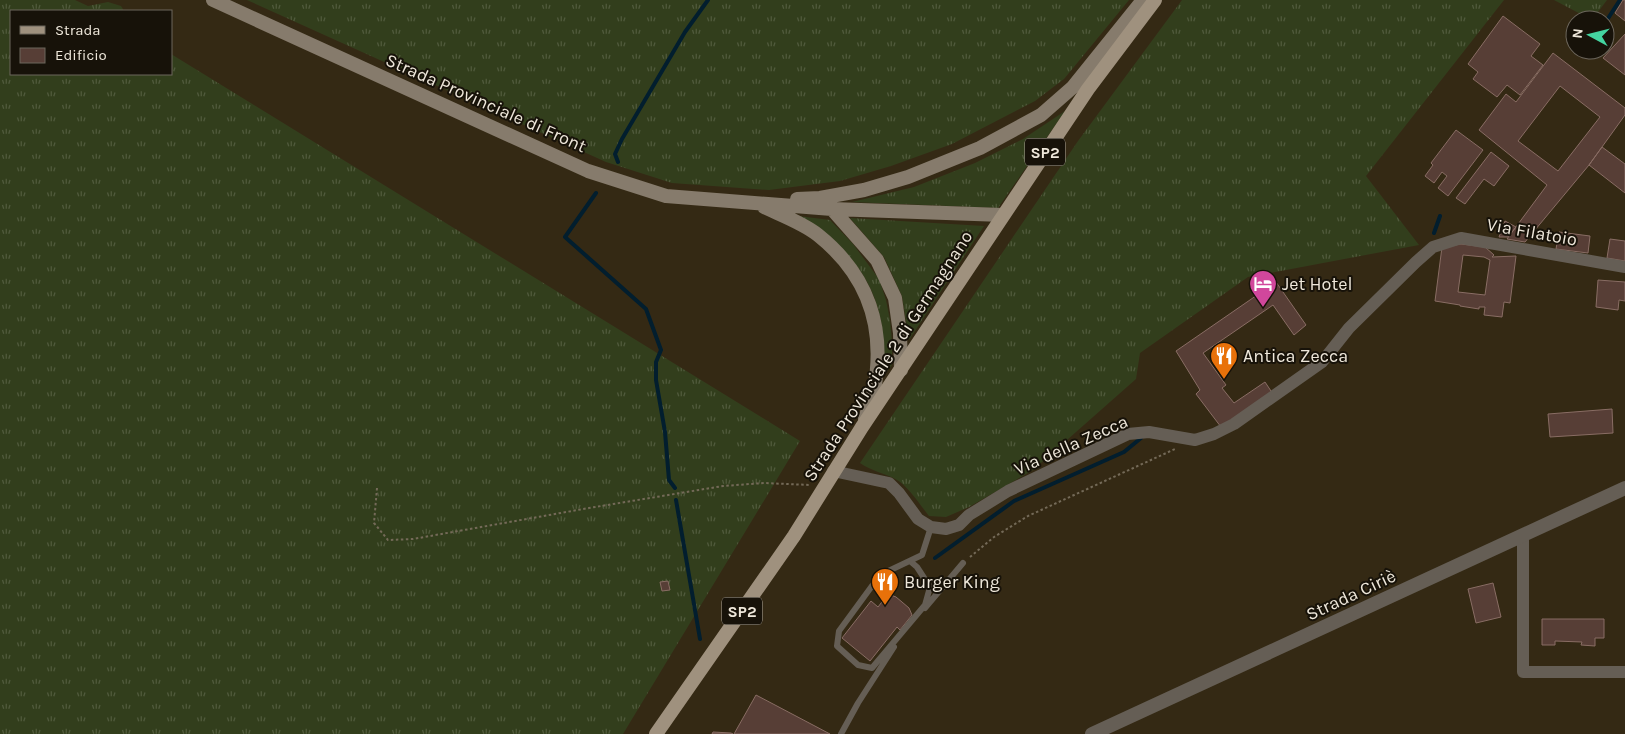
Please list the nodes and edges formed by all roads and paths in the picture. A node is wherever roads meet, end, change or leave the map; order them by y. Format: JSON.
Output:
{"nodes":[{"id":1,"x":213,"y":0,"type":"edge"},
{"id":2,"x":1142,"y":0,"type":"edge"},
{"id":3,"x":1155,"y":0,"type":"edge"},
{"id":4,"x":754,"y":202,"type":"junction"},
{"id":5,"x":832,"y":209,"type":"junction"},
{"id":6,"x":1003,"y":215,"type":"junction"},
{"id":7,"x":1625,"y":267,"type":"edge"},
{"id":8,"x":901,"y":370,"type":"junction"},
{"id":9,"x":862,"y":428,"type":"junction"},
{"id":10,"x":1196,"y":440,"type":"junction"},
{"id":11,"x":833,"y":472,"type":"junction"},
{"id":12,"x":825,"y":485,"type":"junction"},
{"id":13,"x":377,"y":488,"type":"dead end"},
{"id":14,"x":1625,"y":488,"type":"edge"},
{"id":15,"x":931,"y":527,"type":"junction"},
{"id":16,"x":1523,"y":536,"type":"junction"},
{"id":17,"x":910,"y":561,"type":"junction"},
{"id":18,"x":963,"y":564,"type":"joint"},
{"id":19,"x":1625,"y":672,"type":"edge"},
{"id":20,"x":656,"y":734,"type":"edge"},
{"id":21,"x":841,"y":734,"type":"edge"},
{"id":22,"x":1092,"y":734,"type":"edge"}],
"edges":[{"from":1,"to":4,"type":"main road","name":"Strada Provinciale di Front"},
{"from":2,"to":4,"type":"main road"},
{"from":3,"to":6,"type":"main road","name":"Strada Provinciale 2 di Germagnano","number":"SP2"},
{"from":4,"to":5,"type":"main road"},
{"from":4,"to":9,"type":"main road"},
{"from":5,"to":6,"type":"main road"},
{"from":5,"to":8,"type":"main road"},
{"from":6,"to":8,"type":"main road","name":"Strada Provinciale 2 di Germagnano","number":"SP2"},
{"from":7,"to":10,"type":"street","name":"Via Filatoio"},
{"from":8,"to":9,"type":"main road","name":"Strada Provinciale 2 di Germagnano","number":"SP2"},
{"from":9,"to":11,"type":"main road","name":"Strada Provinciale 2 di Germagnano","number":"SP2"},
{"from":10,"to":15,"type":"street","name":"Via della Zecca"},
{"from":10,"to":18,"type":"path"},
{"from":11,"to":12,"type":"main road","name":"Strada Provinciale 2 di Germagnano","number":"SP2"},
{"from":11,"to":15,"type":"street"},
{"from":12,"to":13,"type":"path"},
{"from":12,"to":20,"type":"main road","name":"Strada Provinciale 2 di Germagnano","number":"SP2"},
{"from":14,"to":16,"type":"street","name":"Strada Ciriè"},
{"from":15,"to":17,"type":"lane"},
{"from":16,"to":19,"type":"street"},
{"from":16,"to":22,"type":"street","name":"Strada Ciriè"},
{"from":17,"to":17,"type":"lane"},
{"from":18,"to":21,"type":"lane"}]}
